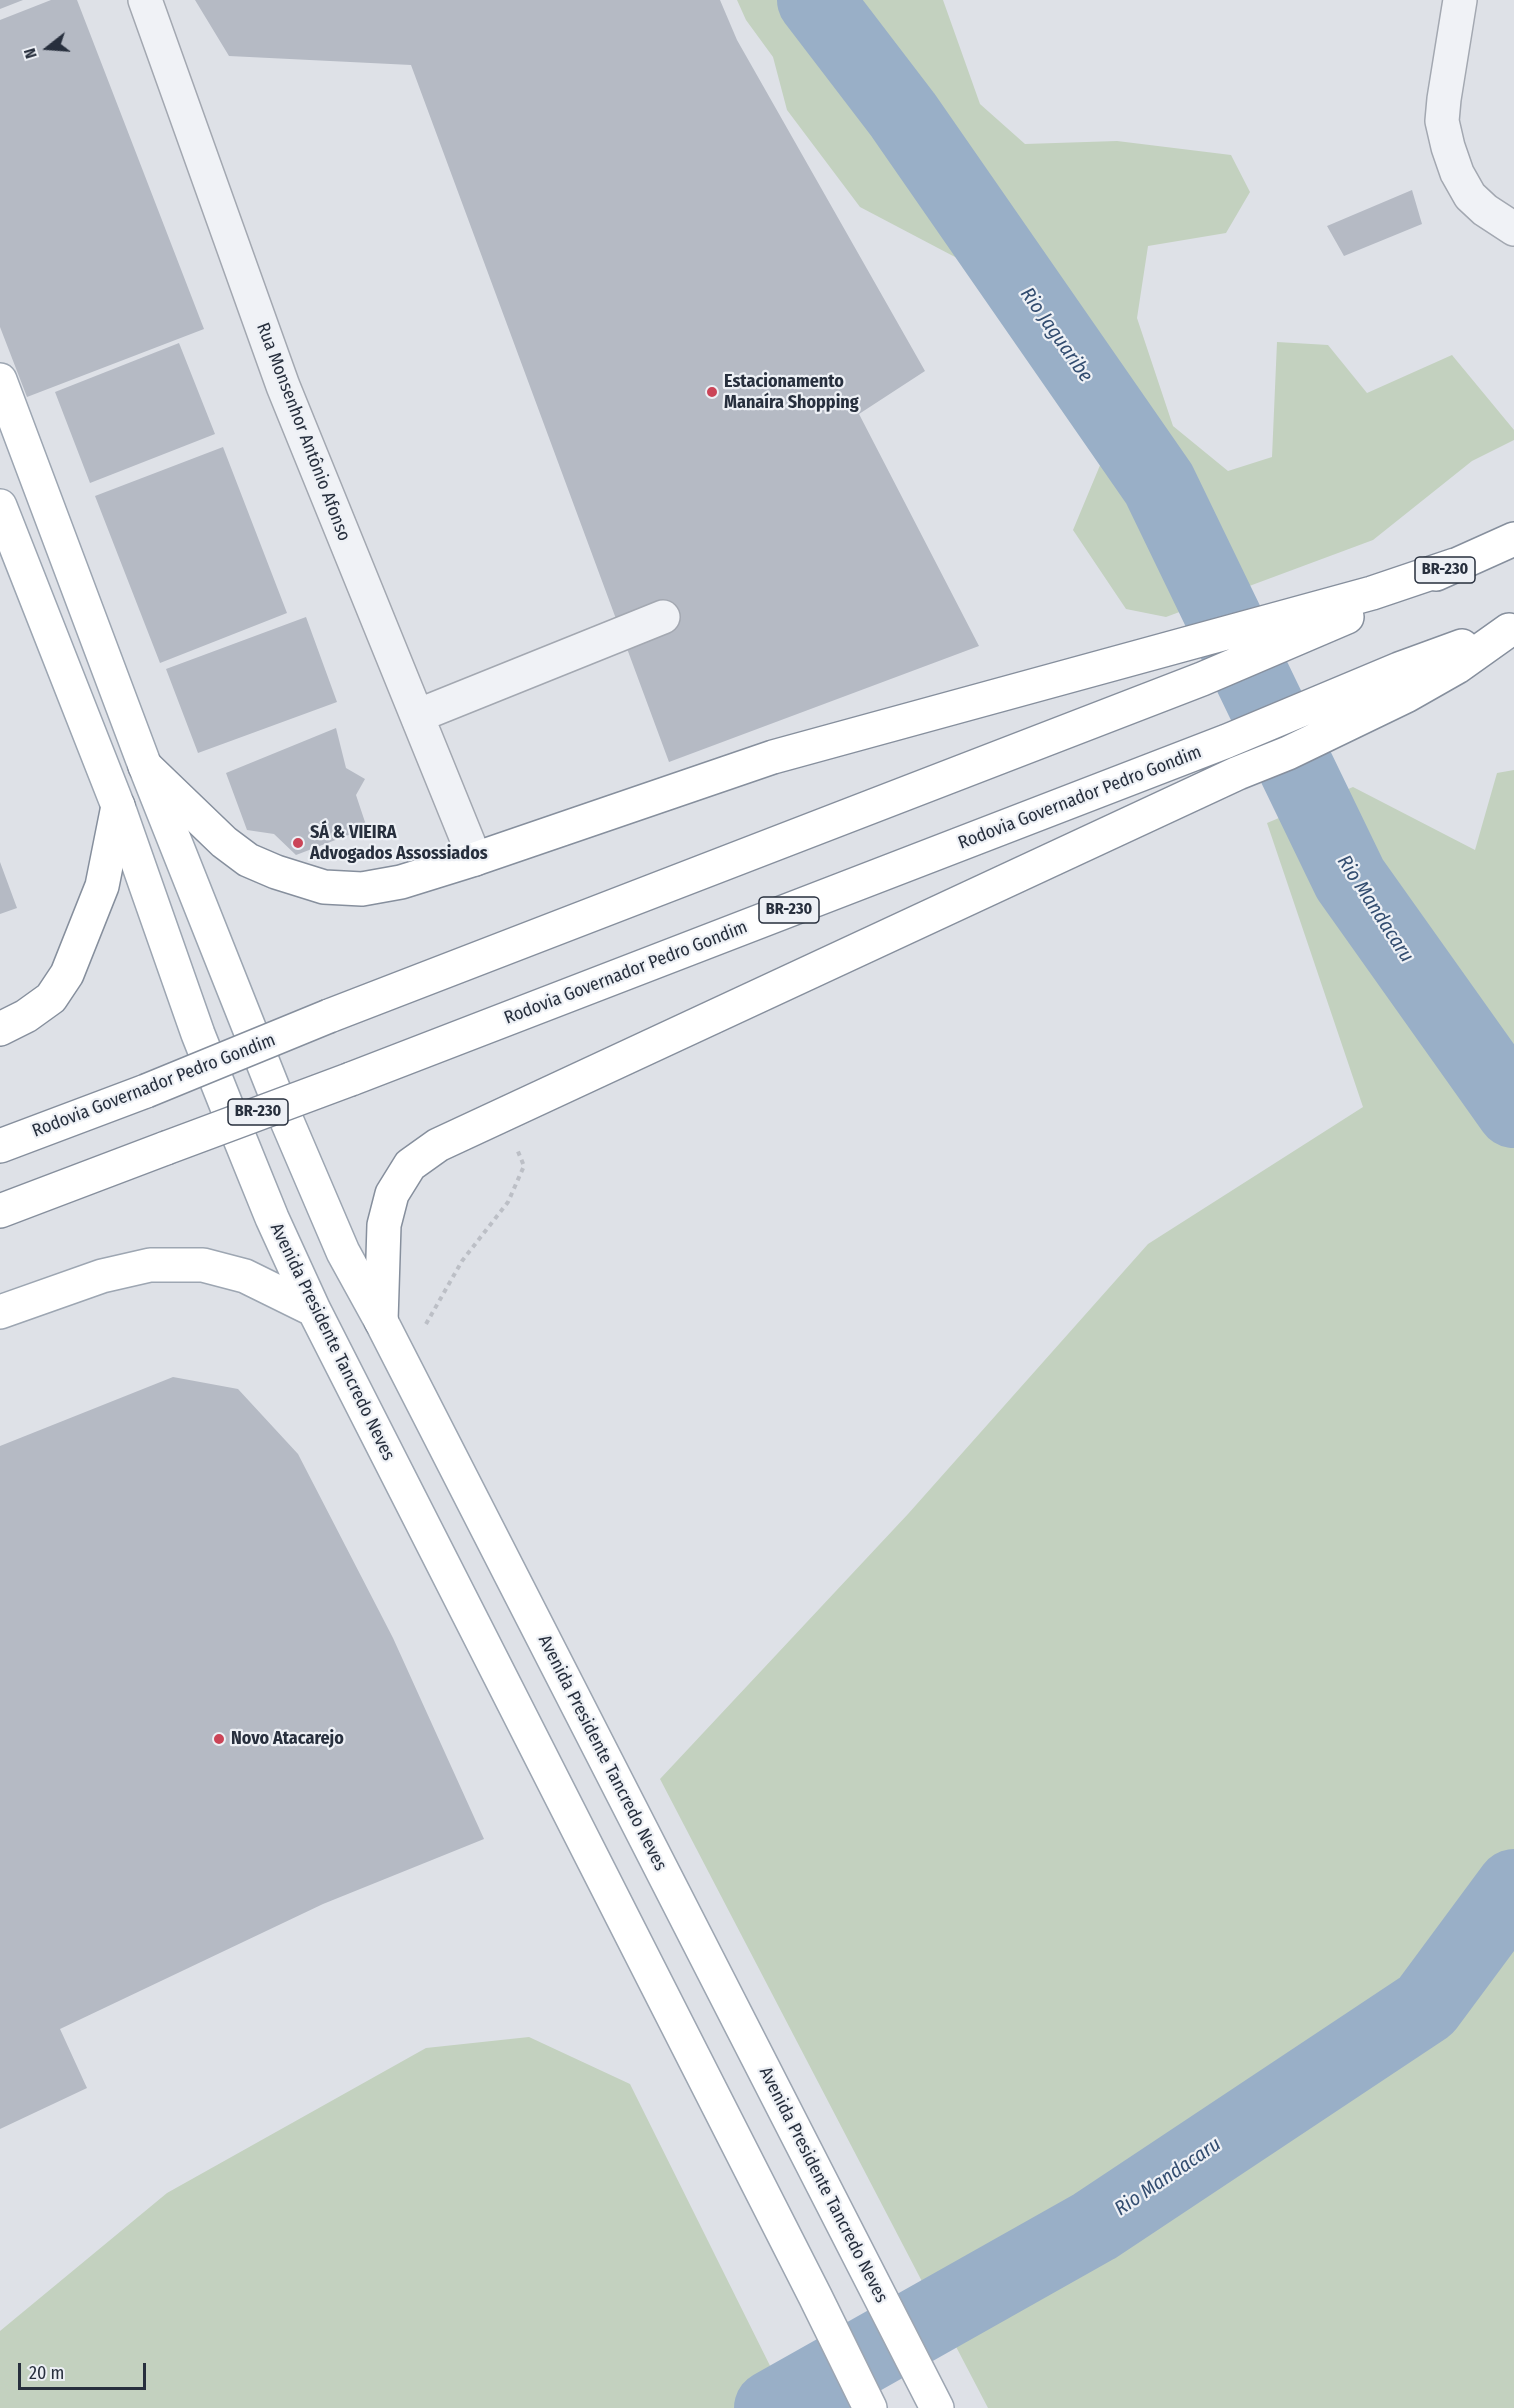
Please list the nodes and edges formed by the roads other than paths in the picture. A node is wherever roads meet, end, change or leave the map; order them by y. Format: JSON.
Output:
{"nodes":[{"id":1,"x":145,"y":0,"type":"edge"},
{"id":2,"x":1461,"y":0,"type":"edge"},
{"id":3,"x":1514,"y":229,"type":"edge"},
{"id":4,"x":0,"y":380,"type":"edge"},
{"id":5,"x":0,"y":506,"type":"edge"},
{"id":6,"x":1514,"y":539,"type":"edge"},
{"id":7,"x":1374,"y":598,"type":"junction"},
{"id":8,"x":663,"y":617,"type":"dead end"},
{"id":9,"x":1512,"y":629,"type":"edge"},
{"id":10,"x":1403,"y":682,"type":"junction"},
{"id":11,"x":417,"y":716,"type":"junction"},
{"id":12,"x":145,"y":766,"type":"junction"},
{"id":13,"x":118,"y":806,"type":"junction"},
{"id":14,"x":475,"y":859,"type":"junction"},
{"id":15,"x":0,"y":1029,"type":"edge"},
{"id":16,"x":0,"y":1146,"type":"edge"},
{"id":17,"x":0,"y":1211,"type":"edge"},
{"id":18,"x":314,"y":1310,"type":"junction"},
{"id":19,"x":0,"y":1312,"type":"edge"},
{"id":20,"x":381,"y":1321,"type":"junction"},
{"id":21,"x":870,"y":2408,"type":"edge"},
{"id":22,"x":937,"y":2408,"type":"edge"}],
"edges":[{"from":1,"to":11,"type":"street","name":"Rua Monsenhor Antônio Afonso"},
{"from":2,"to":3,"type":"street"},
{"from":4,"to":12,"type":"main road","name":"Avenida Presidente Tancredo Neves"},
{"from":5,"to":13,"type":"main road","name":"Avenida Presidente Tancredo Neves"},
{"from":6,"to":7,"type":"main road","number":"BR-230"},
{"from":7,"to":14,"type":"main road"},
{"from":7,"to":16,"type":"main road","name":"Rodovia Governador Pedro Gondim","bridge":true},
{"from":8,"to":11,"type":"street"},
{"from":9,"to":10,"type":"main road","number":"BR-230"},
{"from":10,"to":17,"type":"main road","name":"Rodovia Governador Pedro Gondim","number":"BR-230","bridge":true},
{"from":10,"to":20,"type":"main road"},
{"from":11,"to":14,"type":"street","name":"Rua Monsenhor Antônio Afonso"},
{"from":12,"to":14,"type":"main road"},
{"from":12,"to":20,"type":"main road","name":"Avenida Presidente Tancredo Neves"},
{"from":13,"to":15,"type":"main road"},
{"from":13,"to":18,"type":"main road","name":"Avenida Presidente Tancredo Neves"},
{"from":18,"to":19,"type":"main road"},
{"from":18,"to":21,"type":"main road","name":"Avenida Presidente Tancredo Neves"},
{"from":20,"to":22,"type":"main road","name":"Avenida Presidente Tancredo Neves"}]}
